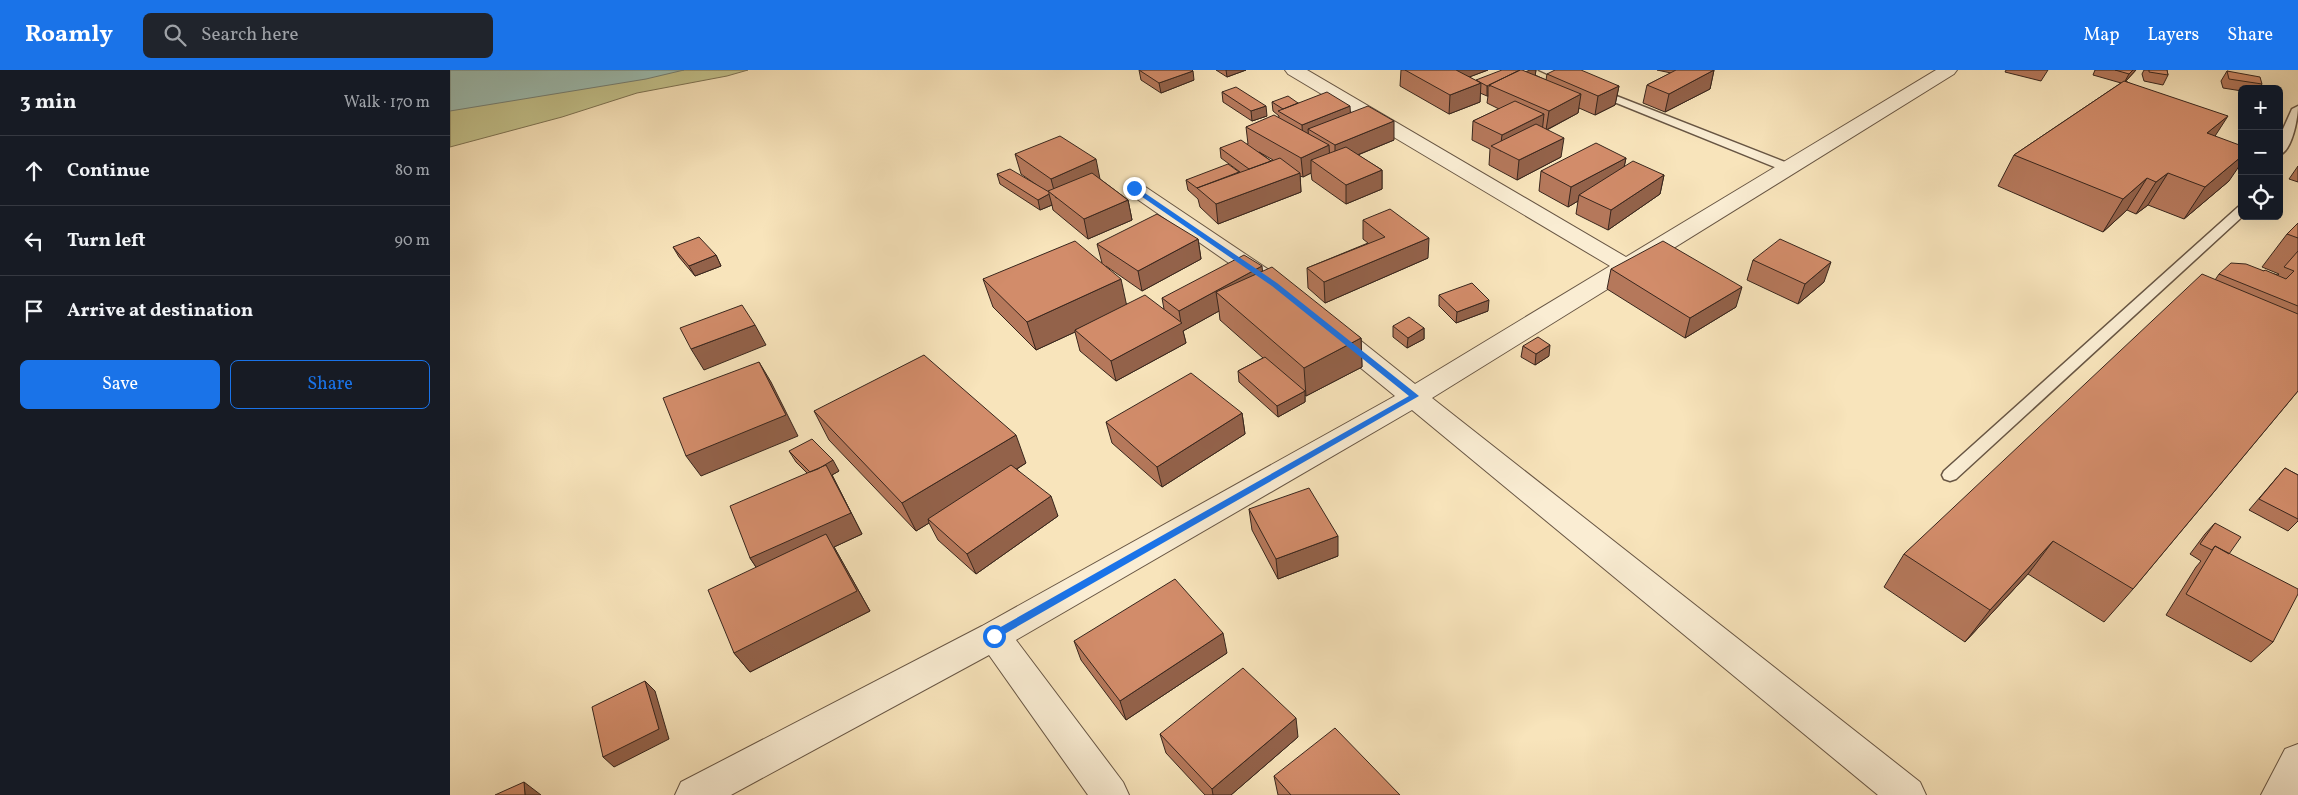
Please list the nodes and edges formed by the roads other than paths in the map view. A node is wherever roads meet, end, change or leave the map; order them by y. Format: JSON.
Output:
{"nodes":[{"id":1,"x":1294,"y":70,"type":"edge"},
{"id":2,"x":1544,"y":70,"type":"edge"},
{"id":3,"x":1948,"y":70,"type":"edge"},
{"id":4,"x":2298,"y":109,"type":"edge"},
{"id":5,"x":2283,"y":143,"type":"edge"},
{"id":6,"x":1786,"y":167,"type":"junction"},
{"id":7,"x":1134,"y":188,"type":"dead end"},
{"id":8,"x":2238,"y":214,"type":"edge"},
{"id":9,"x":1627,"y":267,"type":"junction"},
{"id":10,"x":1290,"y":297,"type":"edge"},
{"id":11,"x":1313,"y":316,"type":"edge"},
{"id":12,"x":1415,"y":396,"type":"junction"},
{"id":13,"x":1950,"y":476,"type":"dead end"},
{"id":14,"x":994,"y":636,"type":"junction"},
{"id":15,"x":2298,"y":761,"type":"edge"},
{"id":16,"x":694,"y":795,"type":"edge"},
{"id":17,"x":1110,"y":795,"type":"edge"},
{"id":18,"x":1906,"y":795,"type":"edge"},
{"id":19,"x":2280,"y":795,"type":"edge"}],
"edges":[{"from":1,"to":9,"type":"street"},
{"from":2,"to":6,"type":"lane"},
{"from":3,"to":6,"type":"street"},
{"from":4,"to":5,"type":"lane"},
{"from":6,"to":9,"type":"street"},
{"from":7,"to":10,"type":"street"},
{"from":8,"to":13,"type":"lane"},
{"from":9,"to":12,"type":"street"},
{"from":11,"to":12,"type":"street"},
{"from":12,"to":14,"type":"street"},
{"from":12,"to":18,"type":"street"},
{"from":14,"to":16,"type":"street"},
{"from":14,"to":17,"type":"street"},
{"from":15,"to":19,"type":"street"}]}
